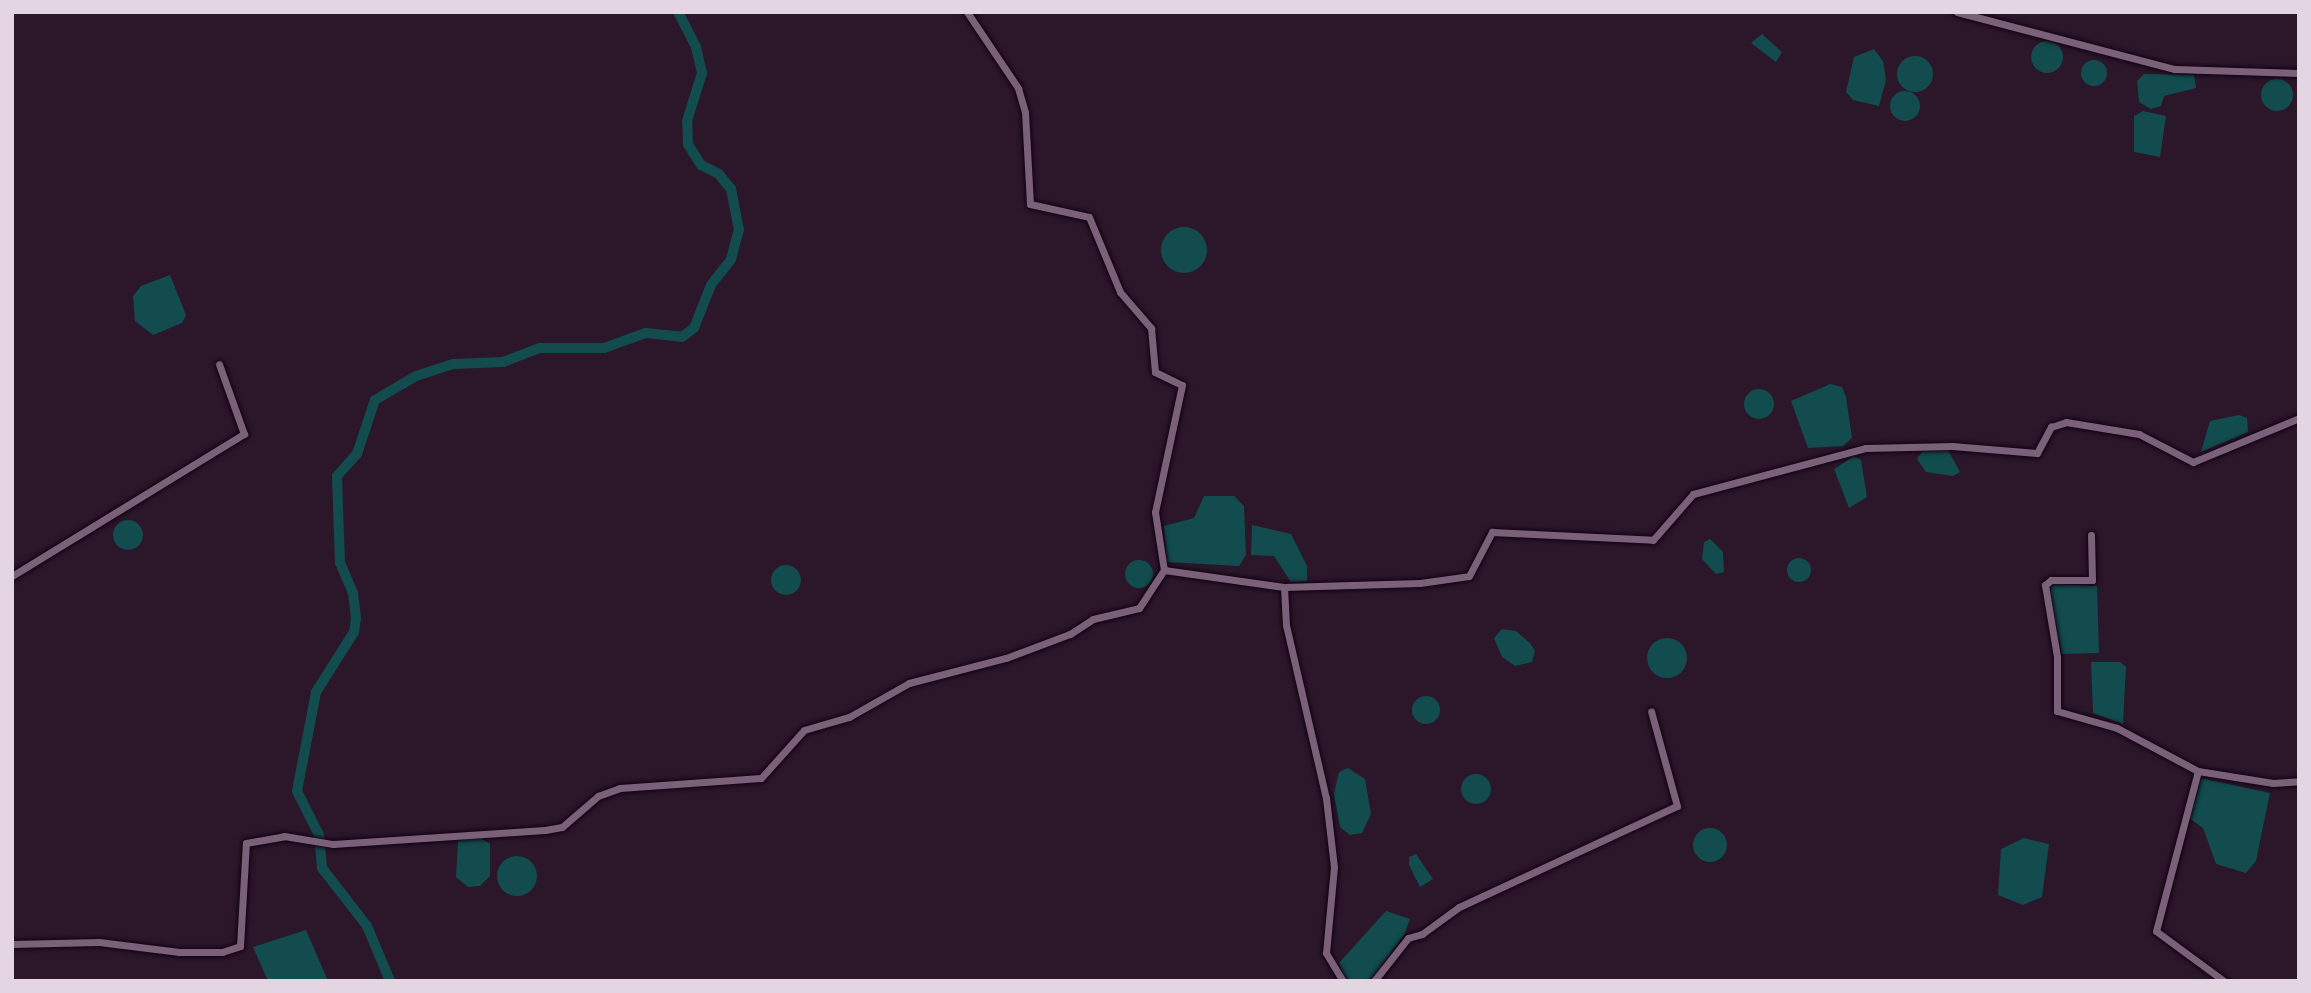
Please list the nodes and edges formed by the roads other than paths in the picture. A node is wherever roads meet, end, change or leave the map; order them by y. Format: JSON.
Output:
{"nodes":[{"id":1,"x":967,"y":12,"type":"edge"},
{"id":2,"x":1957,"y":12,"type":"edge"},
{"id":3,"x":2299,"y":73,"type":"edge"},
{"id":4,"x":219,"y":364,"type":"dead end"},
{"id":5,"x":2299,"y":418,"type":"edge"},
{"id":6,"x":2091,"y":535,"type":"dead end"},
{"id":7,"x":1164,"y":570,"type":"junction"},
{"id":8,"x":12,"y":576,"type":"edge"},
{"id":9,"x":1284,"y":587,"type":"junction"},
{"id":10,"x":1651,"y":712,"type":"dead end"},
{"id":11,"x":2198,"y":771,"type":"junction"},
{"id":12,"x":2299,"y":781,"type":"edge"},
{"id":13,"x":12,"y":944,"type":"edge"},
{"id":14,"x":1343,"y":981,"type":"edge"},
{"id":15,"x":1374,"y":981,"type":"edge"},
{"id":16,"x":2224,"y":981,"type":"edge"}],
"edges":[{"from":1,"to":7,"type":"street"},
{"from":2,"to":3,"type":"street"},
{"from":4,"to":8,"type":"street"},
{"from":5,"to":9,"type":"street"},
{"from":6,"to":11,"type":"street"},
{"from":7,"to":9,"type":"street"},
{"from":7,"to":13,"type":"street"},
{"from":9,"to":14,"type":"street"},
{"from":10,"to":15,"type":"street"},
{"from":11,"to":12,"type":"street"},
{"from":11,"to":16,"type":"street"}]}
